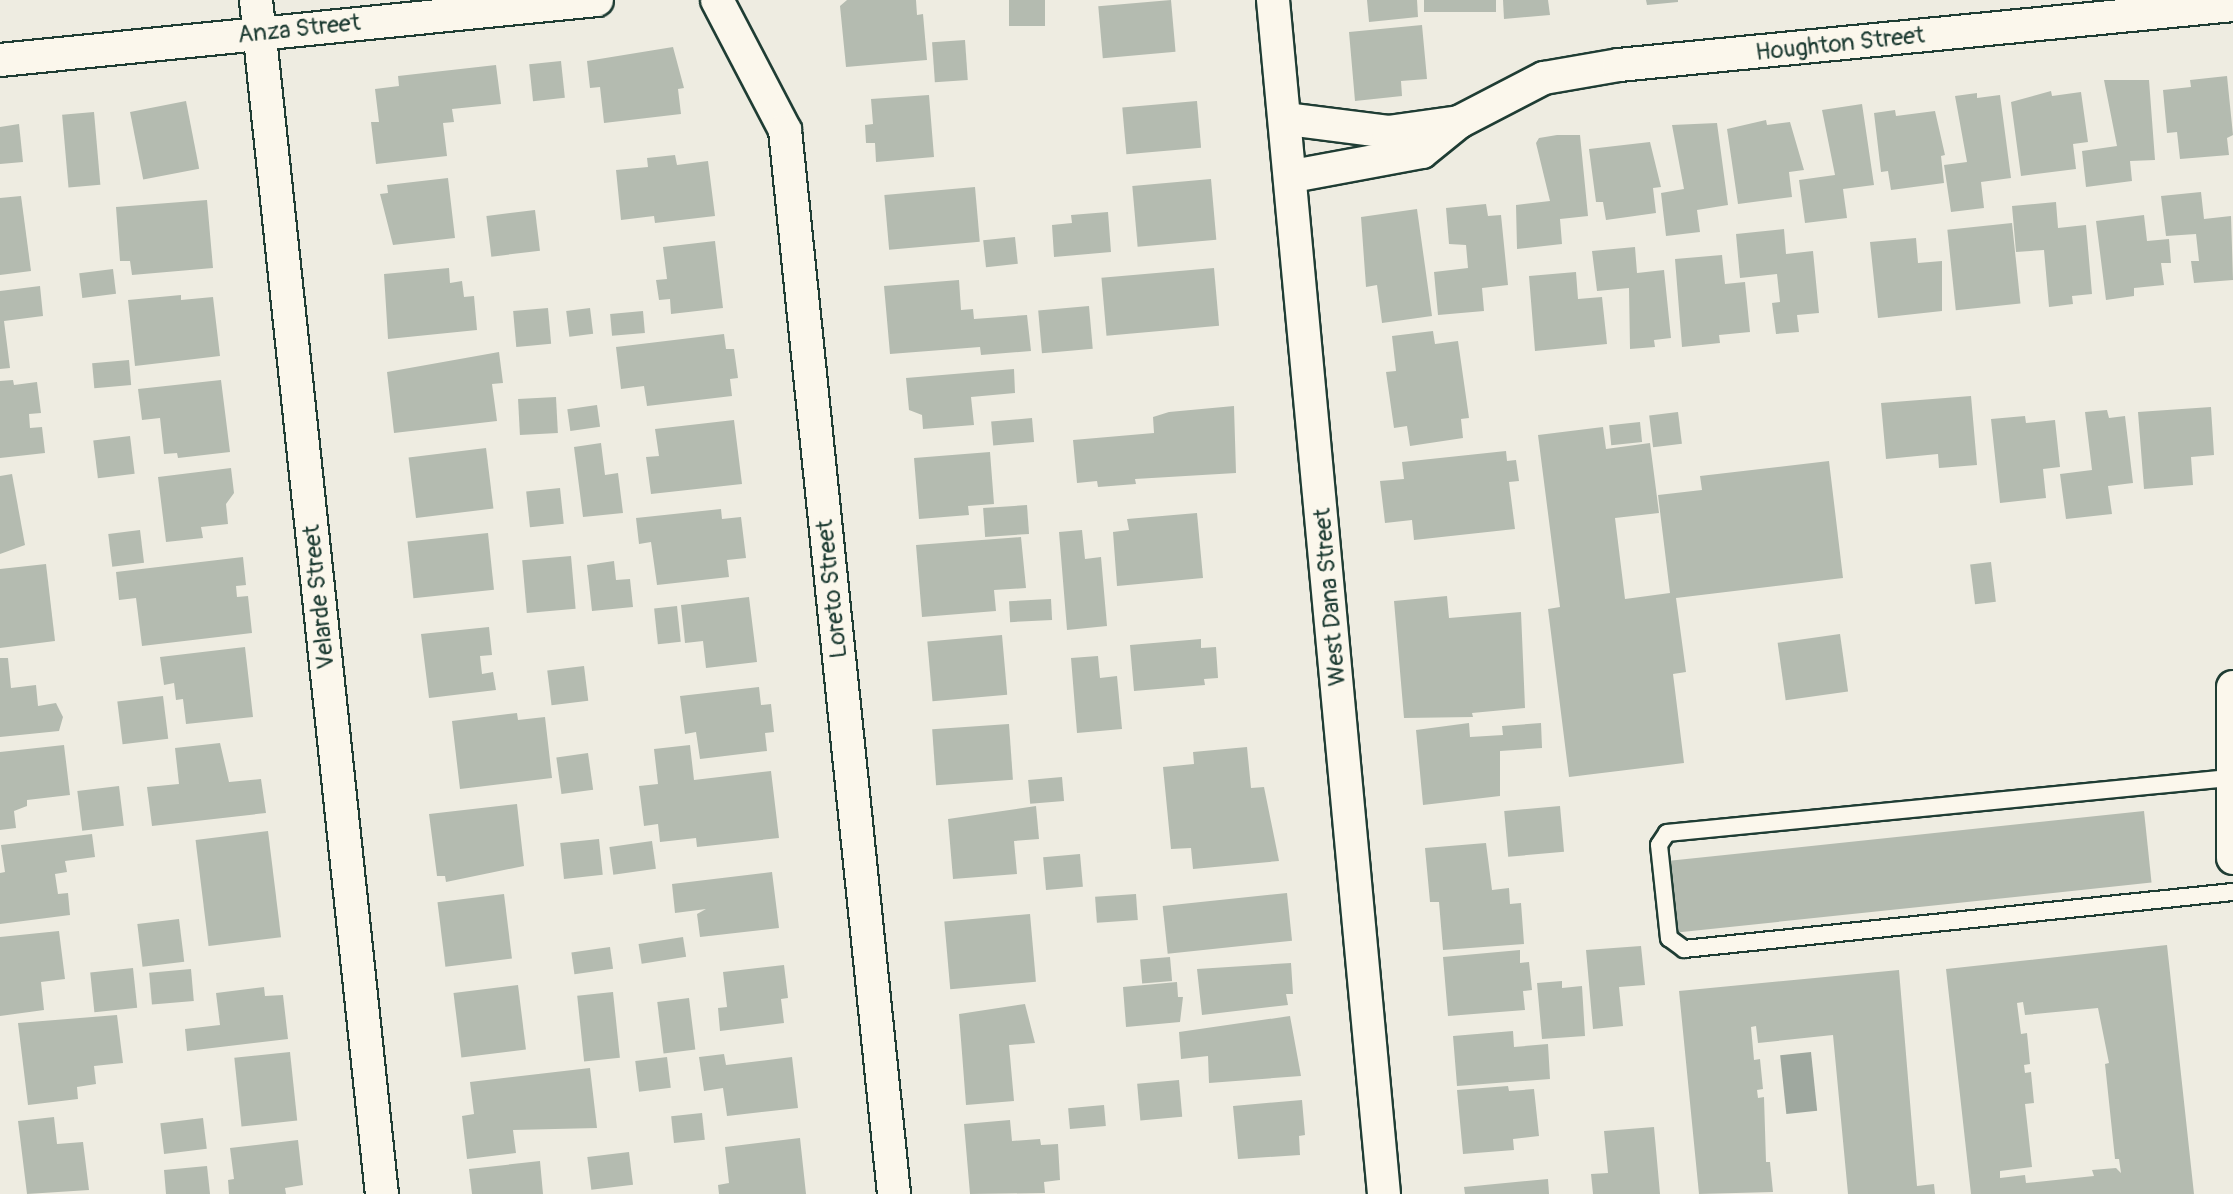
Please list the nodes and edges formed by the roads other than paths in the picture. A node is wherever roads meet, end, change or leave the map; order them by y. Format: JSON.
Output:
{"nodes":[{"id":1,"x":256,"y":0,"type":"edge"},
{"id":2,"x":597,"y":0,"type":"edge"},
{"id":3,"x":717,"y":0,"type":"edge"},
{"id":4,"x":1273,"y":0,"type":"edge"},
{"id":5,"x":2233,"y":5,"type":"edge"},
{"id":6,"x":259,"y":33,"type":"junction"},
{"id":7,"x":0,"y":60,"type":"edge"},
{"id":8,"x":1287,"y":119,"type":"junction"},
{"id":9,"x":1459,"y":122,"type":"junction"},
{"id":10,"x":1293,"y":176,"type":"junction"},
{"id":11,"x":2233,"y":687,"type":"edge"},
{"id":12,"x":2229,"y":778,"type":"junction"},
{"id":13,"x":2233,"y":858,"type":"edge"},
{"id":14,"x":2233,"y":892,"type":"edge"},
{"id":15,"x":382,"y":1194,"type":"edge"},
{"id":16,"x":894,"y":1194,"type":"edge"},
{"id":17,"x":1384,"y":1194,"type":"edge"}],
"edges":[{"from":1,"to":6,"type":"street","name":"Velarde Street"},
{"from":2,"to":6,"type":"street","name":"Anza Street"},
{"from":3,"to":16,"type":"street","name":"Loreto Street"},
{"from":4,"to":8,"type":"street","name":"West Dana Street"},
{"from":5,"to":9,"type":"street","name":"Houghton Street"},
{"from":6,"to":7,"type":"street","name":"Anza Street"},
{"from":6,"to":15,"type":"street","name":"Velarde Street"},
{"from":8,"to":9,"type":"street","name":"Houghton Street"},
{"from":8,"to":10,"type":"street","name":"West Dana Street"},
{"from":9,"to":10,"type":"street","name":"Houghton Street"},
{"from":10,"to":17,"type":"street","name":"West Dana Street"},
{"from":11,"to":12,"type":"street"},
{"from":12,"to":13,"type":"street"},
{"from":12,"to":14,"type":"lane"}]}
